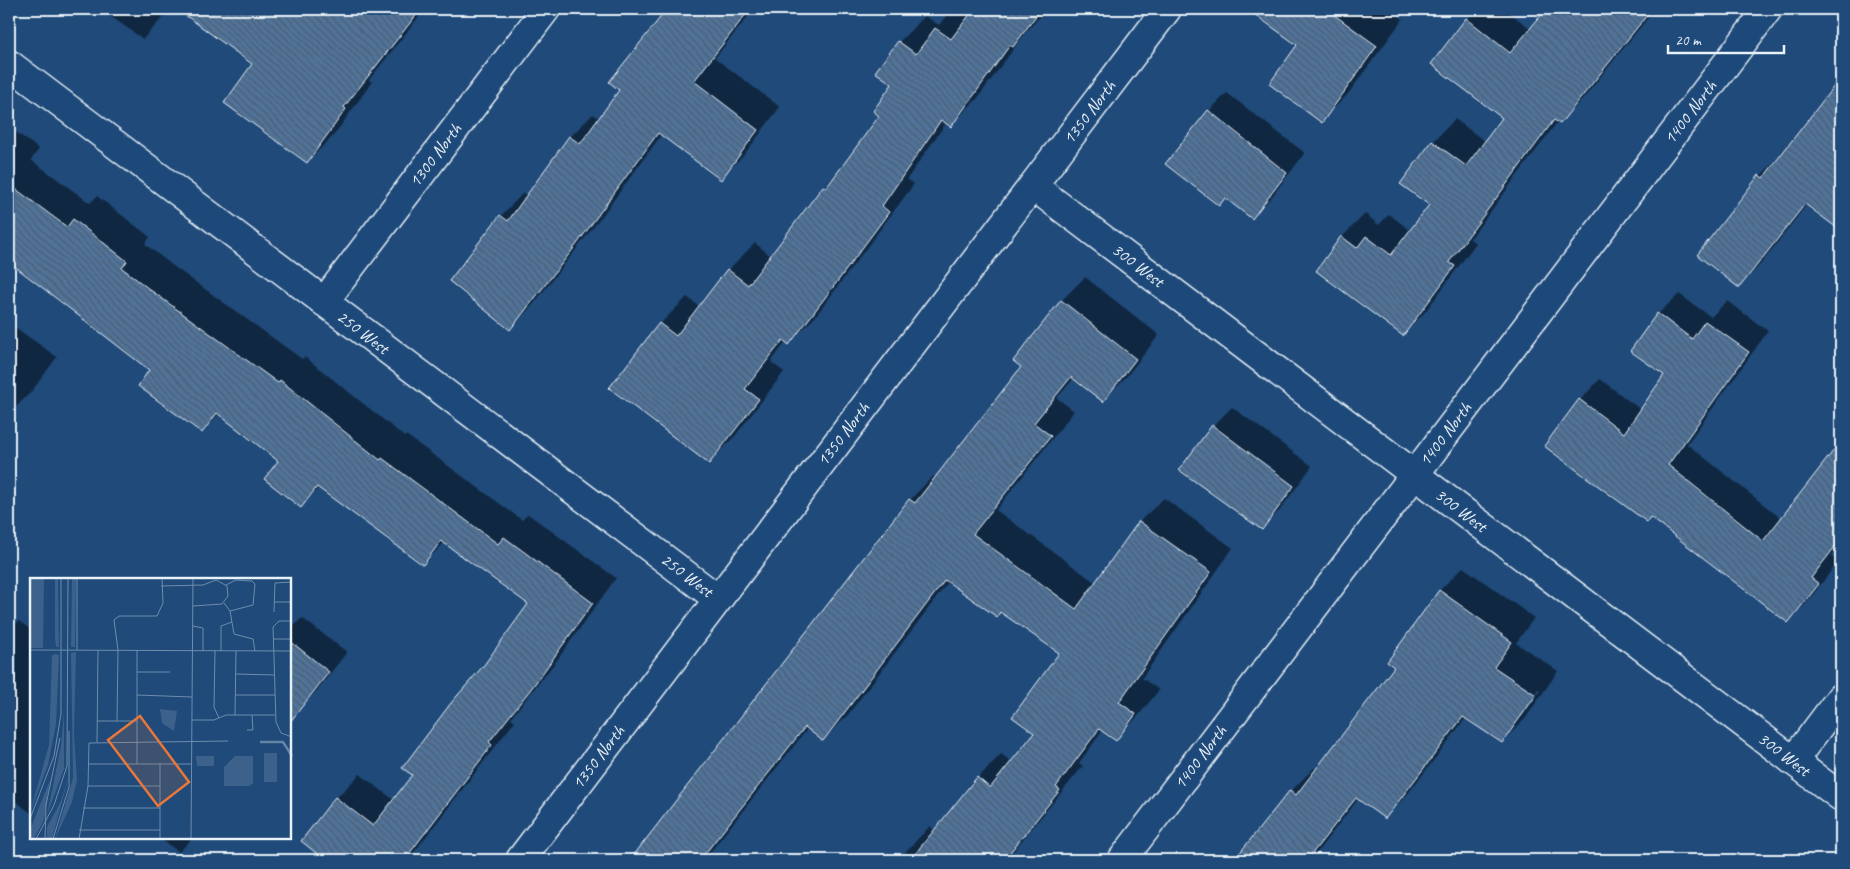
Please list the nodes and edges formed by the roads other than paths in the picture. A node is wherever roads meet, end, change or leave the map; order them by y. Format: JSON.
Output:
{"nodes":[{"id":1,"x":546,"y":9,"type":"edge"},
{"id":2,"x":1167,"y":9,"type":"edge"},
{"id":3,"x":1768,"y":9,"type":"edge"},
{"id":4,"x":9,"y":64,"type":"edge"},
{"id":5,"x":1033,"y":186,"type":"junction"},
{"id":6,"x":324,"y":302,"type":"junction"},
{"id":7,"x":1414,"y":474,"type":"junction"},
{"id":8,"x":718,"y":599,"type":"junction"},
{"id":9,"x":1841,"y":697,"type":"edge"},
{"id":10,"x":1793,"y":761,"type":"junction"},
{"id":11,"x":1841,"y":797,"type":"edge"},
{"id":12,"x":520,"y":860,"type":"edge"},
{"id":13,"x":1122,"y":860,"type":"edge"}],
"edges":[{"from":1,"to":6,"type":"street","name":"1300 North"},
{"from":2,"to":5,"type":"street","name":"1350 North"},
{"from":3,"to":7,"type":"street","name":"1400 North"},
{"from":4,"to":6,"type":"street","name":"250 West"},
{"from":5,"to":7,"type":"street","name":"300 West"},
{"from":5,"to":8,"type":"street","name":"1350 North"},
{"from":6,"to":8,"type":"street","name":"250 West"},
{"from":7,"to":10,"type":"street","name":"300 West"},
{"from":7,"to":13,"type":"street","name":"1400 North"},
{"from":8,"to":12,"type":"street","name":"1350 North"},
{"from":9,"to":10,"type":"street"},
{"from":10,"to":11,"type":"street","name":"300 West"}]}
